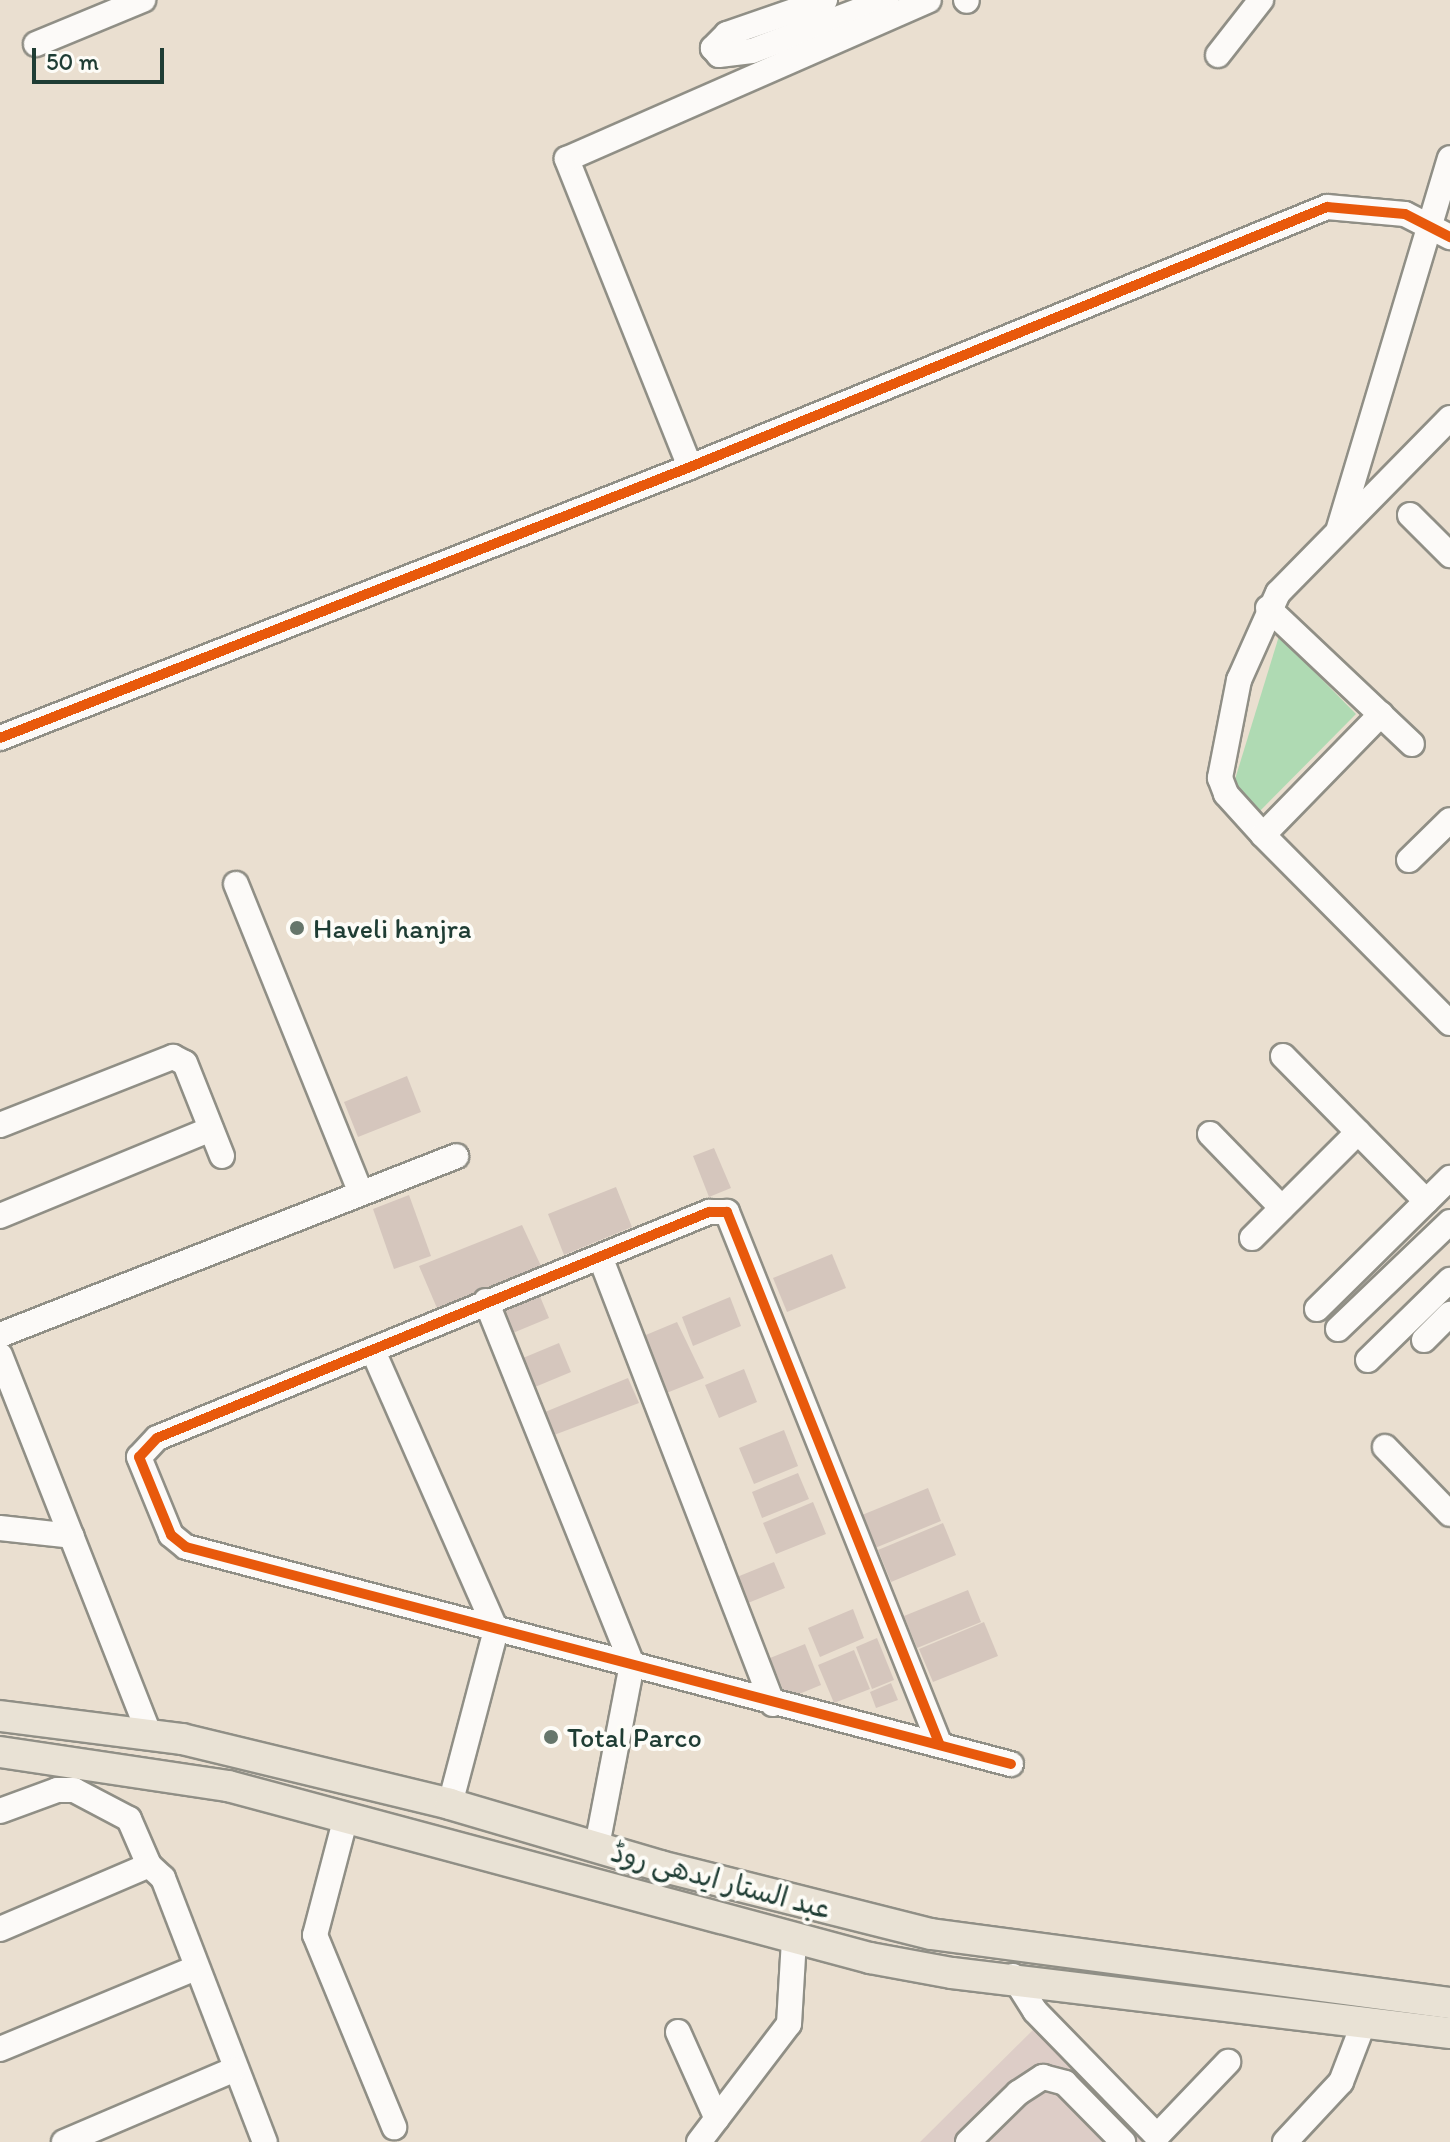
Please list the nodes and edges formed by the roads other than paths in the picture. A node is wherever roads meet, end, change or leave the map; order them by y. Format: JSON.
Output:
{"nodes":[{"id":1,"x":143,"y":0,"type":"edge"},
{"id":2,"x":825,"y":0,"type":"edge"},
{"id":3,"x":887,"y":0,"type":"edge"},
{"id":4,"x":929,"y":0,"type":"edge"},
{"id":5,"x":1261,"y":0,"type":"edge"},
{"id":6,"x":36,"y":44,"type":"dead end"},
{"id":7,"x":1218,"y":55,"type":"dead end"},
{"id":8,"x":1450,"y":158,"type":"edge"},
{"id":9,"x":1430,"y":223,"type":"junction"},
{"id":10,"x":1450,"y":237,"type":"edge"},
{"id":11,"x":1450,"y":418,"type":"edge"},
{"id":12,"x":690,"y":467,"type":"junction"},
{"id":13,"x":1410,"y":515,"type":"dead end"},
{"id":14,"x":1337,"y":534,"type":"junction"},
{"id":15,"x":1450,"y":555,"type":"edge"},
{"id":16,"x":1268,"y":608,"type":"junction"},
{"id":17,"x":1381,"y":714,"type":"junction"},
{"id":18,"x":0,"y":738,"type":"edge"},
{"id":19,"x":1412,"y":744,"type":"dead end"},
{"id":20,"x":1450,"y":820,"type":"edge"},
{"id":21,"x":1263,"y":835,"type":"junction"},
{"id":22,"x":1409,"y":860,"type":"dead end"},
{"id":23,"x":236,"y":884,"type":"dead end"},
{"id":24,"x":1450,"y":1023,"type":"edge"},
{"id":25,"x":1283,"y":1056,"type":"dead end"},
{"id":26,"x":0,"y":1125,"type":"edge"},
{"id":27,"x":211,"y":1129,"type":"junction"},
{"id":28,"x":1358,"y":1132,"type":"junction"},
{"id":29,"x":1210,"y":1134,"type":"dead end"},
{"id":30,"x":222,"y":1156,"type":"dead end"},
{"id":31,"x":456,"y":1156,"type":"dead end"},
{"id":32,"x":1450,"y":1178,"type":"edge"},
{"id":33,"x":361,"y":1193,"type":"junction"},
{"id":34,"x":1426,"y":1201,"type":"junction"},
{"id":35,"x":1282,"y":1208,"type":"junction"},
{"id":36,"x":0,"y":1216,"type":"edge"},
{"id":37,"x":1450,"y":1222,"type":"edge"},
{"id":38,"x":1252,"y":1238,"type":"dead end"},
{"id":39,"x":601,"y":1259,"type":"junction"},
{"id":40,"x":1450,"y":1280,"type":"edge"},
{"id":41,"x":486,"y":1301,"type":"junction"},
{"id":42,"x":1317,"y":1309,"type":"dead end"},
{"id":43,"x":1450,"y":1314,"type":"edge"},
{"id":44,"x":1338,"y":1329,"type":"dead end"},
{"id":45,"x":0,"y":1335,"type":"edge"},
{"id":46,"x":1424,"y":1340,"type":"dead end"},
{"id":47,"x":373,"y":1351,"type":"junction"},
{"id":48,"x":0,"y":1355,"type":"edge"},
{"id":49,"x":1368,"y":1360,"type":"dead end"},
{"id":50,"x":0,"y":1397,"type":"edge"},
{"id":51,"x":1385,"y":1447,"type":"dead end"},
{"id":52,"x":1450,"y":1514,"type":"edge"},
{"id":53,"x":0,"y":1528,"type":"edge"},
{"id":54,"x":65,"y":1535,"type":"junction"},
{"id":55,"x":496,"y":1630,"type":"junction"},
{"id":56,"x":632,"y":1664,"type":"junction"},
{"id":57,"x":773,"y":1704,"type":"junction"},
{"id":58,"x":0,"y":1716,"type":"edge"},
{"id":59,"x":141,"y":1733,"type":"junction"},
{"id":60,"x":939,"y":1743,"type":"junction"},
{"id":61,"x":0,"y":1752,"type":"edge"},
{"id":62,"x":1011,"y":1764,"type":"dead end"},
{"id":63,"x":128,"y":1768,"type":"junction"},
{"id":64,"x":450,"y":1804,"type":"junction"},
{"id":65,"x":115,"y":1808,"type":"junction"},
{"id":66,"x":0,"y":1811,"type":"edge"},
{"id":67,"x":346,"y":1817,"type":"junction"},
{"id":68,"x":597,"y":1846,"type":"junction"},
{"id":69,"x":149,"y":1865,"type":"junction"},
{"id":70,"x":0,"y":1929,"type":"edge"},
{"id":71,"x":794,"y":1939,"type":"junction"},
{"id":72,"x":1017,"y":1946,"type":"junction"},
{"id":73,"x":196,"y":1968,"type":"junction"},
{"id":74,"x":1013,"y":1976,"type":"junction"},
{"id":75,"x":1450,"y":2003,"type":"edge"},
{"id":76,"x":1364,"y":2022,"type":"junction"},
{"id":77,"x":678,"y":2032,"type":"dead end"},
{"id":78,"x":1450,"y":2033,"type":"edge"},
{"id":79,"x":0,"y":2049,"type":"edge"},
{"id":80,"x":1228,"y":2062,"type":"dead end"},
{"id":81,"x":233,"y":2070,"type":"junction"},
{"id":82,"x":717,"y":2119,"type":"junction"},
{"id":83,"x":394,"y":2127,"type":"dead end"},
{"id":84,"x":64,"y":2142,"type":"edge"},
{"id":85,"x":265,"y":2142,"type":"edge"},
{"id":86,"x":699,"y":2142,"type":"edge"},
{"id":87,"x":968,"y":2142,"type":"edge"},
{"id":88,"x":1123,"y":2142,"type":"edge"},
{"id":89,"x":1285,"y":2142,"type":"edge"}],
"edges":[{"from":1,"to":6,"type":"street"},
{"from":2,"to":3,"type":"street"},
{"from":4,"to":12,"type":"street"},
{"from":5,"to":7,"type":"street"},
{"from":8,"to":9,"type":"street"},
{"from":9,"to":10,"type":"street"},
{"from":9,"to":12,"type":"street"},
{"from":9,"to":14,"type":"street"},
{"from":11,"to":14,"type":"street"},
{"from":12,"to":18,"type":"street"},
{"from":13,"to":15,"type":"street"},
{"from":14,"to":16,"type":"street"},
{"from":16,"to":17,"type":"street"},
{"from":16,"to":21,"type":"street"},
{"from":17,"to":19,"type":"street"},
{"from":17,"to":21,"type":"street"},
{"from":20,"to":22,"type":"street"},
{"from":21,"to":24,"type":"street"},
{"from":23,"to":33,"type":"street"},
{"from":25,"to":28,"type":"street"},
{"from":26,"to":27,"type":"street"},
{"from":27,"to":30,"type":"street"},
{"from":27,"to":36,"type":"street"},
{"from":28,"to":34,"type":"street"},
{"from":28,"to":35,"type":"street"},
{"from":29,"to":35,"type":"street"},
{"from":31,"to":33,"type":"street"},
{"from":32,"to":34,"type":"street"},
{"from":33,"to":45,"type":"street"},
{"from":34,"to":42,"type":"street"},
{"from":35,"to":38,"type":"street"},
{"from":37,"to":44,"type":"street"},
{"from":39,"to":41,"type":"street"},
{"from":39,"to":57,"type":"street"},
{"from":39,"to":60,"type":"street"},
{"from":40,"to":49,"type":"street"},
{"from":41,"to":47,"type":"street"},
{"from":41,"to":56,"type":"street"},
{"from":43,"to":46,"type":"street"},
{"from":47,"to":55,"type":"street"},
{"from":47,"to":55,"type":"street"},
{"from":48,"to":54,"type":"street"},
{"from":50,"to":54,"type":"street"},
{"from":51,"to":52,"type":"street"},
{"from":53,"to":54,"type":"street"},
{"from":54,"to":59,"type":"street"},
{"from":55,"to":56,"type":"street"},
{"from":55,"to":64,"type":"street"},
{"from":56,"to":57,"type":"street"},
{"from":56,"to":68,"type":"street"},
{"from":57,"to":60,"type":"street"},
{"from":58,"to":59,"type":"main road","name":"عبد الستار ایدھی روڈ"},
{"from":59,"to":64,"type":"main road","name":"عبد الستار ایدھی روڈ"},
{"from":60,"to":62,"type":"street"},
{"from":61,"to":63,"type":"main road","name":"عبد الستار ایدھی روڈ"},
{"from":63,"to":65,"type":"street"},
{"from":63,"to":67,"type":"main road","name":"عبد الستار ایدھی روڈ"},
{"from":64,"to":68,"type":"main road","name":"عبد الستار ایدھی روڈ"},
{"from":65,"to":66,"type":"street"},
{"from":65,"to":69,"type":"street"},
{"from":67,"to":71,"type":"main road","name":"عبد الستار ایدھی روڈ"},
{"from":67,"to":83,"type":"street"},
{"from":68,"to":72,"type":"main road","name":"عبد الستار ایدھی روڈ"},
{"from":69,"to":70,"type":"street"},
{"from":69,"to":73,"type":"street"},
{"from":71,"to":74,"type":"main road","name":"عبد الستار ایدھی روڈ"},
{"from":71,"to":82,"type":"street"},
{"from":72,"to":74,"type":"main road"},
{"from":72,"to":75,"type":"main road","name":"عبد الستار ایدھی روڈ"},
{"from":73,"to":79,"type":"street"},
{"from":73,"to":81,"type":"street"},
{"from":74,"to":76,"type":"main road","name":"عبد الستار ایدھی روڈ"},
{"from":74,"to":80,"type":"street"},
{"from":76,"to":78,"type":"main road","name":"عبد الستار ایدھی روڈ"},
{"from":76,"to":89,"type":"street"},
{"from":77,"to":82,"type":"street"},
{"from":81,"to":84,"type":"street"},
{"from":81,"to":85,"type":"street"},
{"from":82,"to":86,"type":"street"},
{"from":87,"to":88,"type":"street"}]}
